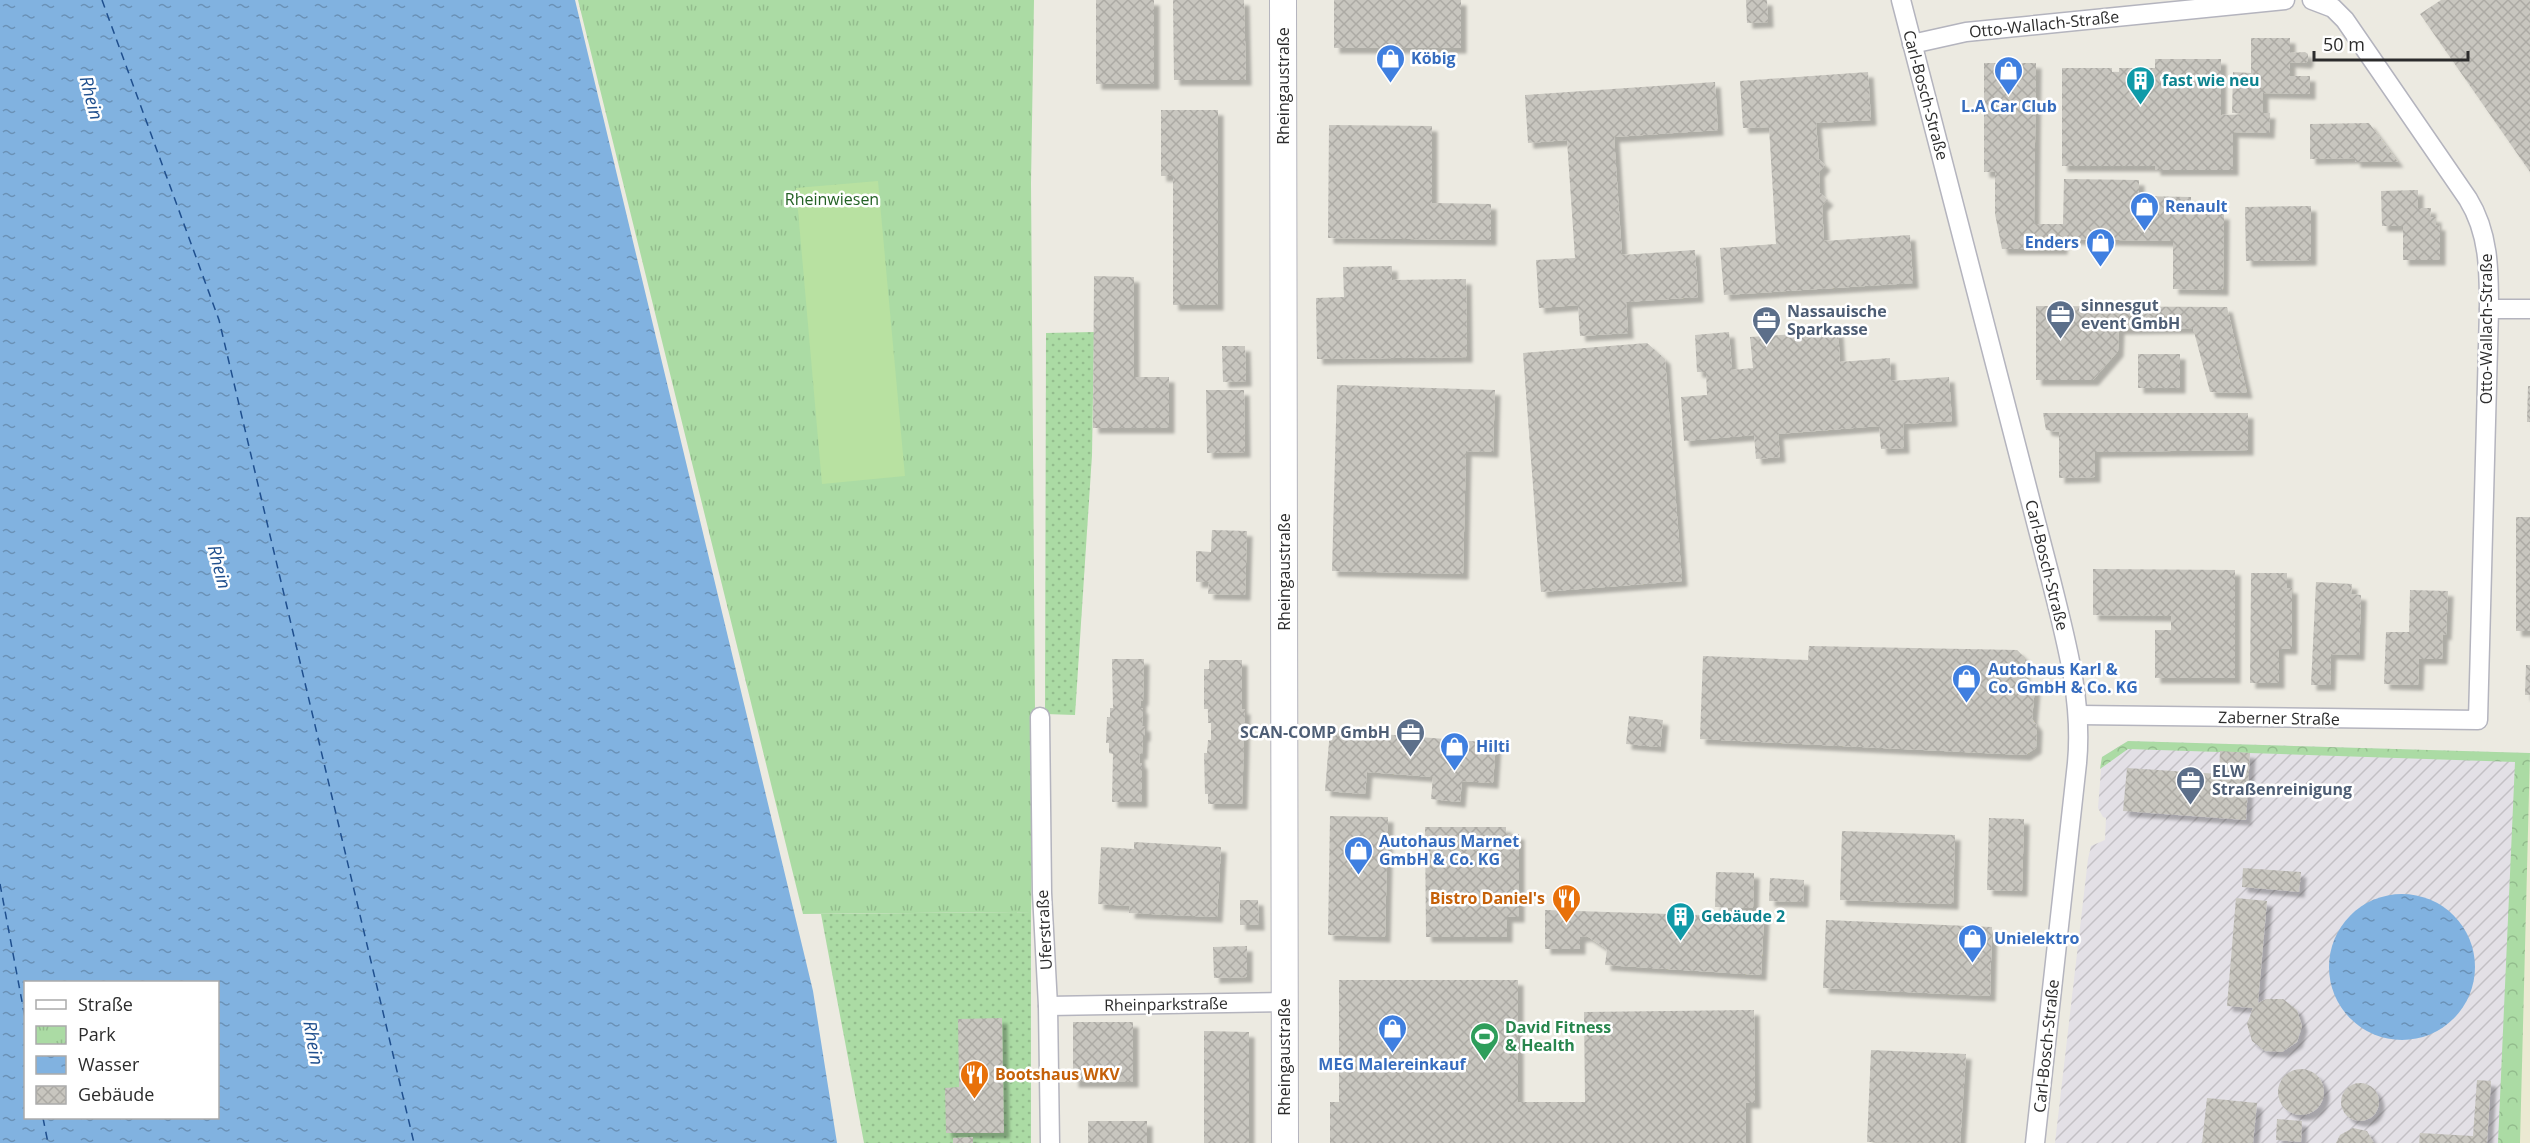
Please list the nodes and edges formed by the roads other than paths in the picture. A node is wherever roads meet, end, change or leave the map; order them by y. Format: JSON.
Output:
{"nodes":[{"id":1,"x":1283,"y":0,"type":"edge"},
{"id":2,"x":1901,"y":0,"type":"edge"},
{"id":3,"x":2285,"y":0,"type":"edge"},
{"id":4,"x":2312,"y":0,"type":"edge"},
{"id":5,"x":1912,"y":44,"type":"junction"},
{"id":6,"x":2489,"y":309,"type":"junction"},
{"id":7,"x":2530,"y":309,"type":"edge"},
{"id":8,"x":2079,"y":715,"type":"junction"},
{"id":9,"x":1040,"y":717,"type":"dead end"},
{"id":10,"x":2478,"y":720,"type":"joint"},
{"id":11,"x":1284,"y":1002,"type":"junction"},
{"id":12,"x":1048,"y":1006,"type":"junction"},
{"id":13,"x":1050,"y":1143,"type":"edge"},
{"id":14,"x":1284,"y":1143,"type":"edge"},
{"id":15,"x":2035,"y":1143,"type":"edge"}],
"edges":[{"from":1,"to":11,"type":"street","name":"Rheingaustraße"},
{"from":2,"to":5,"type":"street","name":"Carl-Bosch-Straße"},
{"from":3,"to":5,"type":"street","name":"Otto-Wallach-Straße"},
{"from":4,"to":6,"type":"street","name":"Otto-Wallach-Straße"},
{"from":5,"to":8,"type":"street","name":"Carl-Bosch-Straße"},
{"from":6,"to":7,"type":"street"},
{"from":6,"to":10,"type":"street","name":"Otto-Wallach-Straße"},
{"from":8,"to":10,"type":"street","name":"Zaberner Straße"},
{"from":8,"to":15,"type":"street","name":"Carl-Bosch-Straße"},
{"from":9,"to":12,"type":"street","name":"Uferstraße"},
{"from":11,"to":12,"type":"street","name":"Rheinparkstraße"},
{"from":11,"to":14,"type":"street","name":"Rheingaustraße"},
{"from":12,"to":13,"type":"street","name":"Uferstraße"}]}
